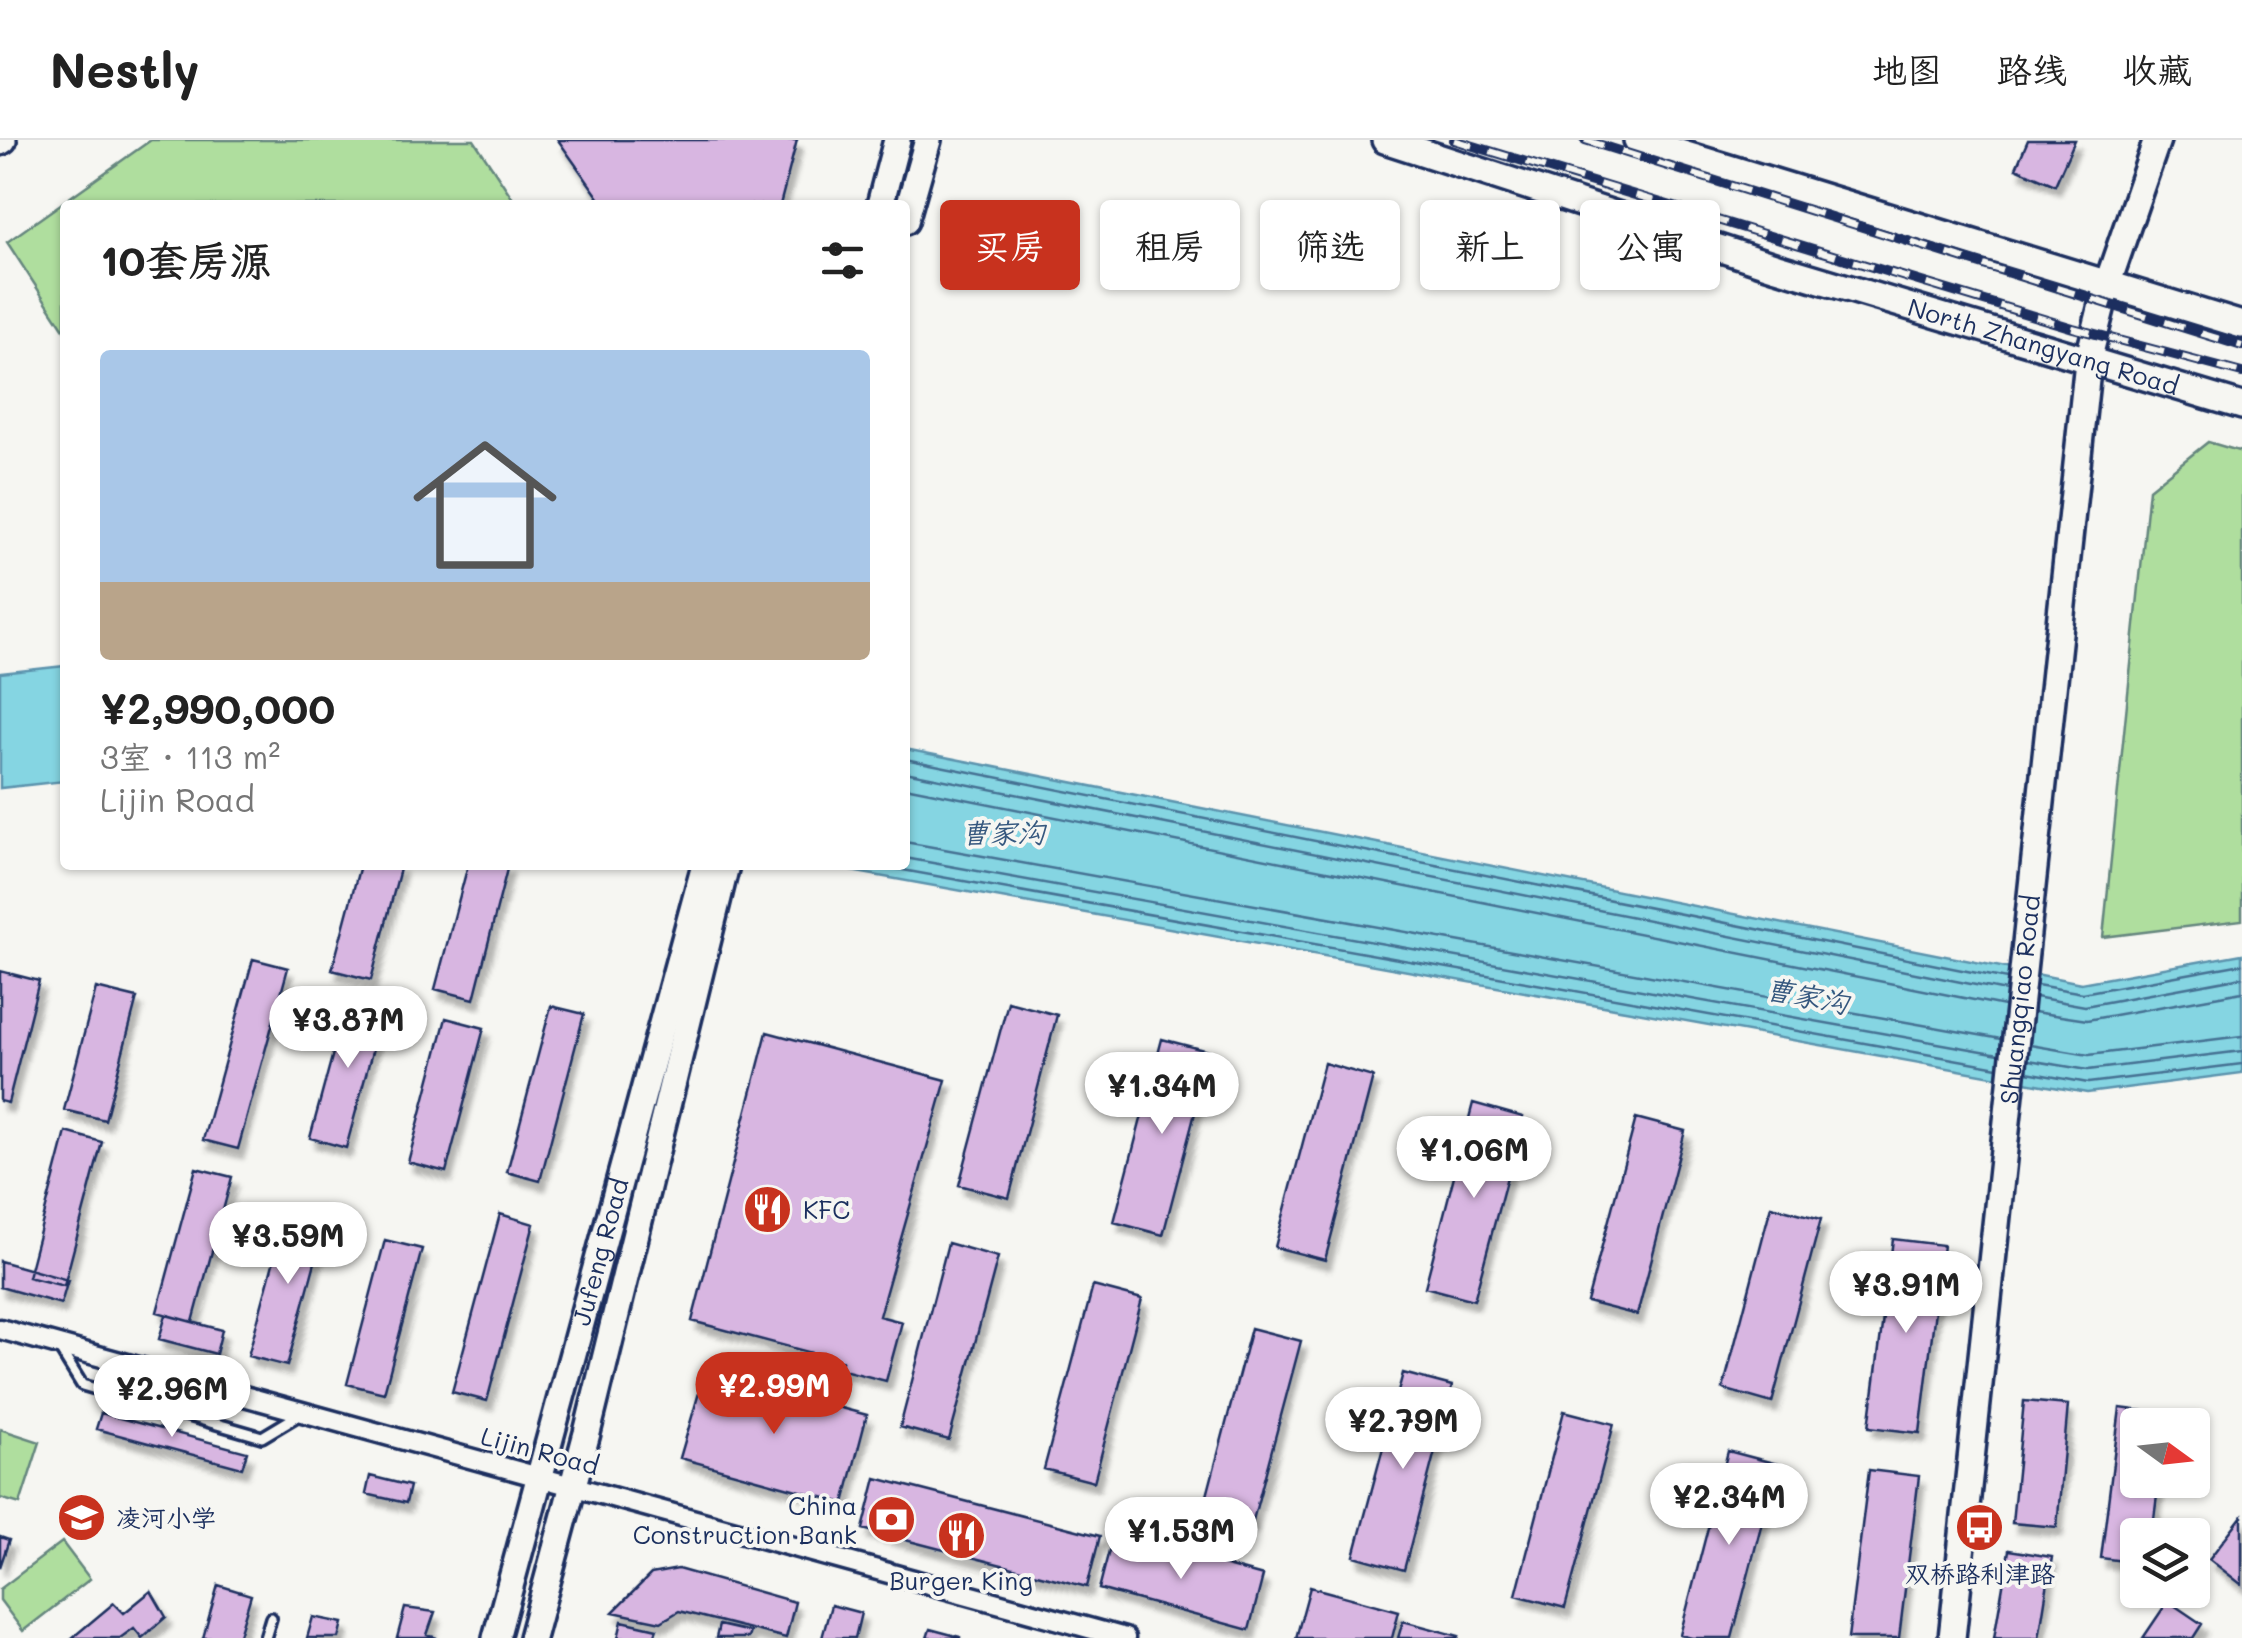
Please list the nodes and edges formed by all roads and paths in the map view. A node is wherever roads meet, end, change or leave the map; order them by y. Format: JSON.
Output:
{"nodes":[{"id":1,"x":897,"y":140,"type":"edge"},
{"id":2,"x":928,"y":140,"type":"edge"},
{"id":3,"x":1385,"y":140,"type":"edge"},
{"id":4,"x":1637,"y":140,"type":"edge"},
{"id":5,"x":2158,"y":140,"type":"edge"},
{"id":6,"x":881,"y":200,"type":"edge"},
{"id":7,"x":910,"y":204,"type":"edge"},
{"id":8,"x":2107,"y":285,"type":"junction"},
{"id":9,"x":2242,"y":325,"type":"edge"},
{"id":10,"x":2088,"y":361,"type":"junction"},
{"id":11,"x":2242,"y":406,"type":"edge"},
{"id":12,"x":705,"y":870,"type":"edge"},
{"id":13,"x":723,"y":870,"type":"edge"},
{"id":14,"x":706,"y":903,"type":"junction"},
{"id":15,"x":0,"y":1329,"type":"edge"},
{"id":16,"x":56,"y":1344,"type":"junction"},
{"id":17,"x":304,"y":1412,"type":"junction"},
{"id":18,"x":539,"y":1477,"type":"junction"},
{"id":19,"x":573,"y":1486,"type":"junction"},
{"id":20,"x":271,"y":1618,"type":"dead end"},
{"id":21,"x":265,"y":1638,"type":"edge"},
{"id":22,"x":496,"y":1638,"type":"edge"},
{"id":23,"x":532,"y":1638,"type":"edge"},
{"id":24,"x":1125,"y":1638,"type":"edge"},
{"id":25,"x":1952,"y":1638,"type":"edge"}],
"edges":[{"from":1,"to":6,"type":"main road"},
{"from":2,"to":7,"type":"main road"},
{"from":3,"to":10,"type":"main road","name":"North Zhangyang Road"},
{"from":4,"to":8,"type":"main road"},
{"from":5,"to":8,"type":"main road","name":"Shuangqiao Road"},
{"from":8,"to":9,"type":"main road"},
{"from":8,"to":10,"type":"main road","name":"Shuangqiao Road"},
{"from":10,"to":11,"type":"main road","name":"North Zhangyang Road"},
{"from":10,"to":25,"type":"main road","name":"Shuangqiao Road"},
{"from":12,"to":14,"type":"main road","name":"Jufeng Road"},
{"from":13,"to":14,"type":"main road","name":"Jufeng Road"},
{"from":14,"to":18,"type":"main road","name":"Jufeng Road"},
{"from":14,"to":19,"type":"main road","name":"Jufeng Road"},
{"from":15,"to":16,"type":"street","name":"Lijin Road"},
{"from":16,"to":17,"type":"street","name":"Lijin Road"},
{"from":16,"to":17,"type":"lane"},
{"from":17,"to":18,"type":"street","name":"Lijin Road"},
{"from":18,"to":19,"type":"street","name":"Lijin Road"},
{"from":18,"to":22,"type":"main road","name":"Jufeng Road"},
{"from":19,"to":23,"type":"main road","name":"Jufeng Road"},
{"from":19,"to":24,"type":"street","name":"Lijin Road"},
{"from":20,"to":21,"type":"lane"}]}
